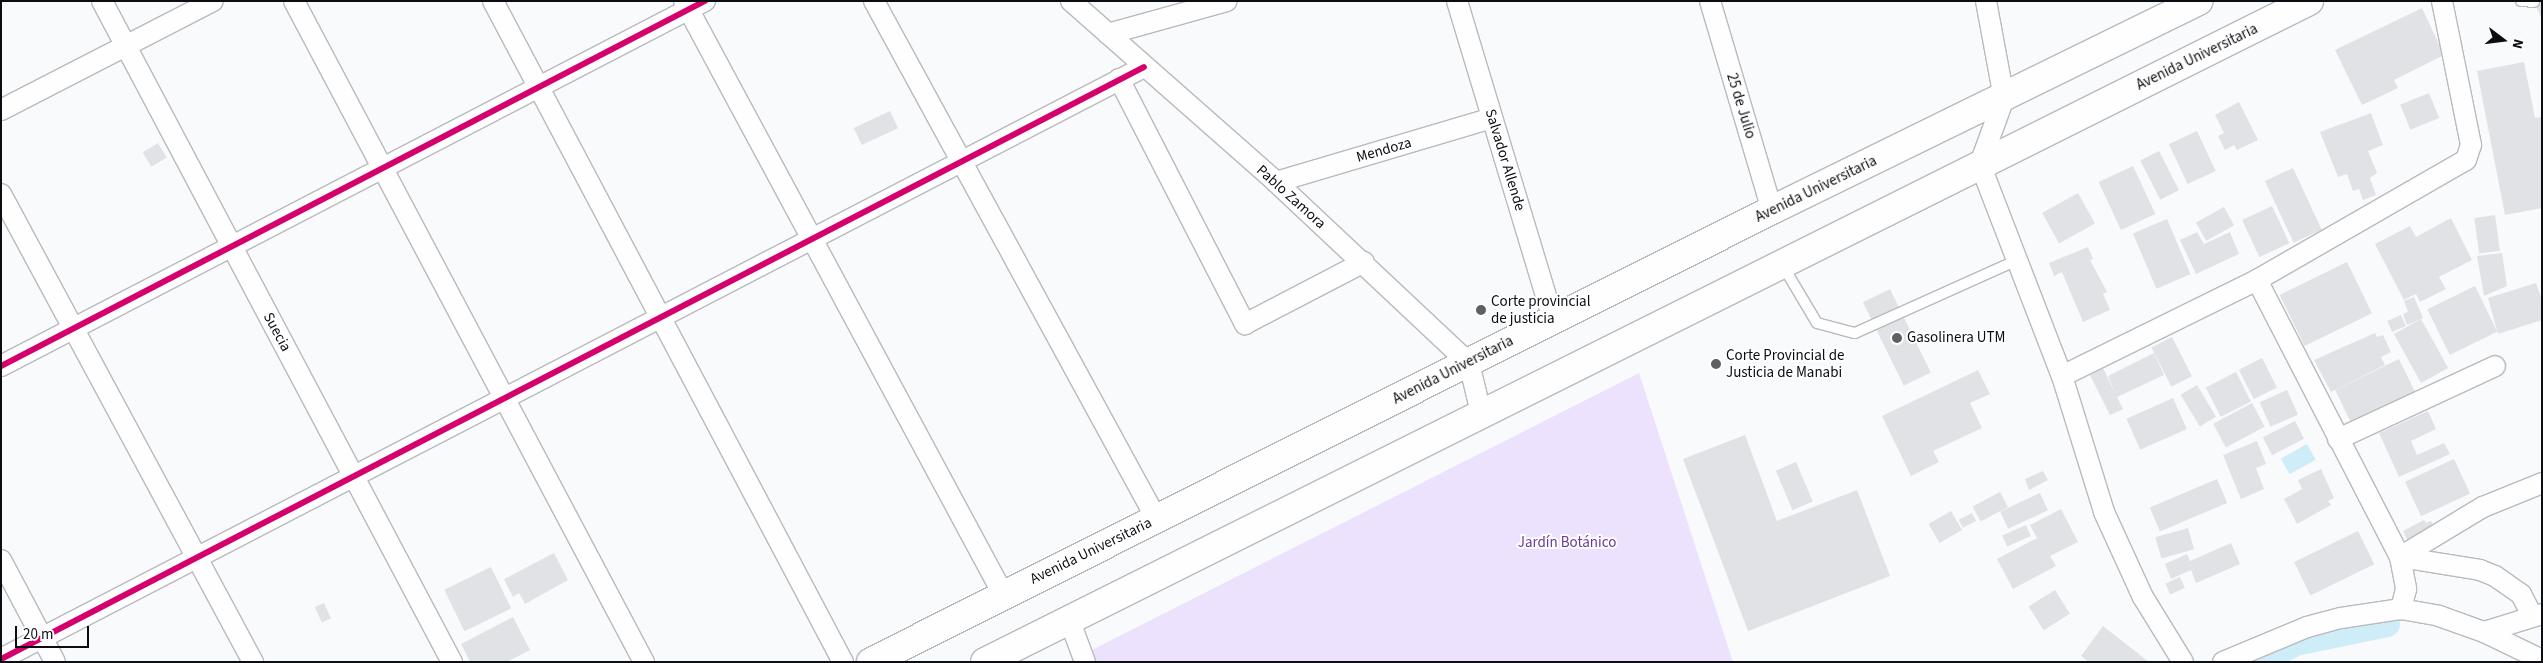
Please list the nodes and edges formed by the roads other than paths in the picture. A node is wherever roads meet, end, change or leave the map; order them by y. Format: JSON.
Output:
{"nodes":[{"id":1,"x":102,"y":1,"type":"edge"},
{"id":2,"x":213,"y":1,"type":"edge"},
{"id":3,"x":294,"y":1,"type":"edge"},
{"id":4,"x":493,"y":1,"type":"edge"},
{"id":5,"x":874,"y":1,"type":"edge"},
{"id":6,"x":1071,"y":1,"type":"edge"},
{"id":7,"x":1227,"y":1,"type":"edge"},
{"id":8,"x":1457,"y":1,"type":"edge"},
{"id":9,"x":1710,"y":1,"type":"edge"},
{"id":10,"x":1986,"y":1,"type":"edge"},
{"id":11,"x":2199,"y":1,"type":"edge"},
{"id":12,"x":2309,"y":1,"type":"edge"},
{"id":13,"x":2442,"y":1,"type":"edge"},
{"id":14,"x":2521,"y":1,"type":"edge"},
{"id":15,"x":2534,"y":2,"type":"edge"},
{"id":16,"x":693,"y":4,"type":"edge"},
{"id":17,"x":2172,"y":8,"type":"edge"},
{"id":18,"x":1108,"y":34,"type":"junction"},
{"id":19,"x":126,"y":46,"type":"junction"},
{"id":20,"x":1144,"y":67,"type":"junction"},
{"id":21,"x":1119,"y":79,"type":"junction"},
{"id":22,"x":539,"y":88,"type":"junction"},
{"id":23,"x":2004,"y":98,"type":"junction"},
{"id":24,"x":1,"y":110,"type":"edge"},
{"id":25,"x":1492,"y":118,"type":"junction"},
{"id":26,"x":961,"y":161,"type":"junction"},
{"id":27,"x":1980,"y":164,"type":"junction"},
{"id":28,"x":382,"y":168,"type":"junction"},
{"id":29,"x":1276,"y":182,"type":"junction"},
{"id":30,"x":1,"y":194,"type":"edge"},
{"id":31,"x":1772,"y":210,"type":"junction"},
{"id":32,"x":812,"y":239,"type":"junction"},
{"id":33,"x":232,"y":246,"type":"junction"},
{"id":34,"x":2015,"y":261,"type":"junction"},
{"id":35,"x":1364,"y":262,"type":"junction"},
{"id":36,"x":1782,"y":263,"type":"junction"},
{"id":37,"x":2257,"y":280,"type":"junction"},
{"id":38,"x":660,"y":317,"type":"junction"},
{"id":39,"x":1553,"y":319,"type":"junction"},
{"id":40,"x":74,"y":329,"type":"junction"},
{"id":41,"x":1469,"y":363,"type":"junction"},
{"id":42,"x":1,"y":366,"type":"edge"},
{"id":43,"x":2495,"y":366,"type":"dead end"},
{"id":44,"x":2062,"y":376,"type":"junction"},
{"id":45,"x":504,"y":398,"type":"junction"},
{"id":46,"x":1481,"y":413,"type":"junction"},
{"id":47,"x":2338,"y":439,"type":"junction"},
{"id":48,"x":354,"y":476,"type":"junction"},
{"id":49,"x":2542,"y":483,"type":"edge"},
{"id":50,"x":1156,"y":518,"type":"junction"},
{"id":51,"x":2400,"y":557,"type":"junction"},
{"id":52,"x":197,"y":558,"type":"junction"},
{"id":53,"x":1,"y":560,"type":"edge"},
{"id":54,"x":1003,"y":594,"type":"junction"},
{"id":55,"x":2401,"y":609,"type":"junction"},
{"id":56,"x":2537,"y":615,"type":"edge"},
{"id":57,"x":1069,"y":619,"type":"junction"},
{"id":58,"x":2484,"y":632,"type":"junction"},
{"id":59,"x":43,"y":638,"type":"junction"},
{"id":60,"x":1,"y":659,"type":"edge"},
{"id":61,"x":2542,"y":660,"type":"edge"},
{"id":62,"x":55,"y":662,"type":"edge"},
{"id":63,"x":253,"y":662,"type":"edge"},
{"id":64,"x":452,"y":662,"type":"edge"},
{"id":65,"x":644,"y":662,"type":"edge"},
{"id":66,"x":843,"y":662,"type":"edge"},
{"id":67,"x":871,"y":662,"type":"edge"},
{"id":68,"x":985,"y":662,"type":"edge"},
{"id":69,"x":1085,"y":662,"type":"edge"},
{"id":70,"x":2183,"y":662,"type":"edge"},
{"id":71,"x":2223,"y":662,"type":"edge"}],
"edges":[{"from":1,"to":19,"type":"street","name":"Suecia"},
{"from":2,"to":19,"type":"street"},
{"from":3,"to":28,"type":"street"},
{"from":4,"to":22,"type":"street"},
{"from":5,"to":26,"type":"street"},
{"from":6,"to":18,"type":"street","name":"Pablo Zamora"},
{"from":7,"to":18,"type":"street"},
{"from":8,"to":25,"type":"street","name":"Salvador Allende"},
{"from":9,"to":31,"type":"street","name":"25 de Julio"},
{"from":10,"to":23,"type":"street"},
{"from":11,"to":17,"type":"main road","name":"Avenida Universitaria"},
{"from":12,"to":27,"type":"main road","name":"Avenida Universitaria"},
{"from":13,"to":37,"type":"street"},
{"from":14,"to":15,"type":"lane"},
{"from":16,"to":22,"type":"street"},
{"from":16,"to":32,"type":"street"},
{"from":17,"to":23,"type":"main road","name":"Avenida Universitaria"},
{"from":18,"to":20,"type":"street","name":"Pablo Zamora"},
{"from":19,"to":24,"type":"street"},
{"from":19,"to":33,"type":"street","name":"Suecia"},
{"from":20,"to":21,"type":"street"},
{"from":20,"to":29,"type":"street","name":"Pablo Zamora"},
{"from":21,"to":26,"type":"street"},
{"from":21,"to":35,"type":"street"},
{"from":22,"to":28,"type":"street"},
{"from":22,"to":38,"type":"street"},
{"from":23,"to":27,"type":"street"},
{"from":23,"to":31,"type":"main road","name":"Avenida Universitaria"},
{"from":25,"to":29,"type":"street","name":"Mendoza"},
{"from":25,"to":39,"type":"street","name":"Salvador Allende"},
{"from":26,"to":32,"type":"street"},
{"from":26,"to":50,"type":"street"},
{"from":27,"to":34,"type":"street"},
{"from":27,"to":36,"type":"main road","name":"Avenida Universitaria"},
{"from":28,"to":33,"type":"street"},
{"from":28,"to":45,"type":"street"},
{"from":29,"to":35,"type":"street","name":"Pablo Zamora"},
{"from":30,"to":40,"type":"street"},
{"from":31,"to":39,"type":"main road","name":"Avenida Universitaria"},
{"from":32,"to":38,"type":"street"},
{"from":32,"to":54,"type":"street"},
{"from":33,"to":40,"type":"street"},
{"from":33,"to":48,"type":"street","name":"Suecia"},
{"from":34,"to":36,"type":"lane"},
{"from":34,"to":44,"type":"street"},
{"from":35,"to":41,"type":"street","name":"Pablo Zamora"},
{"from":36,"to":46,"type":"main road","name":"Avenida Universitaria"},
{"from":37,"to":44,"type":"street"},
{"from":37,"to":47,"type":"street"},
{"from":38,"to":45,"type":"street"},
{"from":38,"to":66,"type":"street"},
{"from":39,"to":41,"type":"main road","name":"Avenida Universitaria"},
{"from":40,"to":42,"type":"street"},
{"from":40,"to":52,"type":"street"},
{"from":41,"to":46,"type":"street"},
{"from":41,"to":50,"type":"main road","name":"Avenida Universitaria"},
{"from":43,"to":47,"type":"street"},
{"from":44,"to":70,"type":"street"},
{"from":45,"to":48,"type":"street"},
{"from":45,"to":65,"type":"street"},
{"from":46,"to":57,"type":"main road","name":"Avenida Universitaria"},
{"from":47,"to":51,"type":"street"},
{"from":48,"to":52,"type":"street"},
{"from":48,"to":64,"type":"street","name":"Suecia"},
{"from":49,"to":51,"type":"street"},
{"from":50,"to":54,"type":"main road","name":"Avenida Universitaria"},
{"from":51,"to":55,"type":"street"},
{"from":51,"to":56,"type":"street"},
{"from":52,"to":59,"type":"street"},
{"from":52,"to":63,"type":"street"},
{"from":53,"to":59,"type":"street"},
{"from":54,"to":67,"type":"main road","name":"Avenida Universitaria"},
{"from":55,"to":58,"type":"street"},
{"from":55,"to":71,"type":"street"},
{"from":56,"to":58,"type":"street"},
{"from":57,"to":68,"type":"main road","name":"Avenida Universitaria"},
{"from":57,"to":69,"type":"street"},
{"from":58,"to":61,"type":"street"},
{"from":59,"to":60,"type":"street"},
{"from":59,"to":62,"type":"street"}]}
